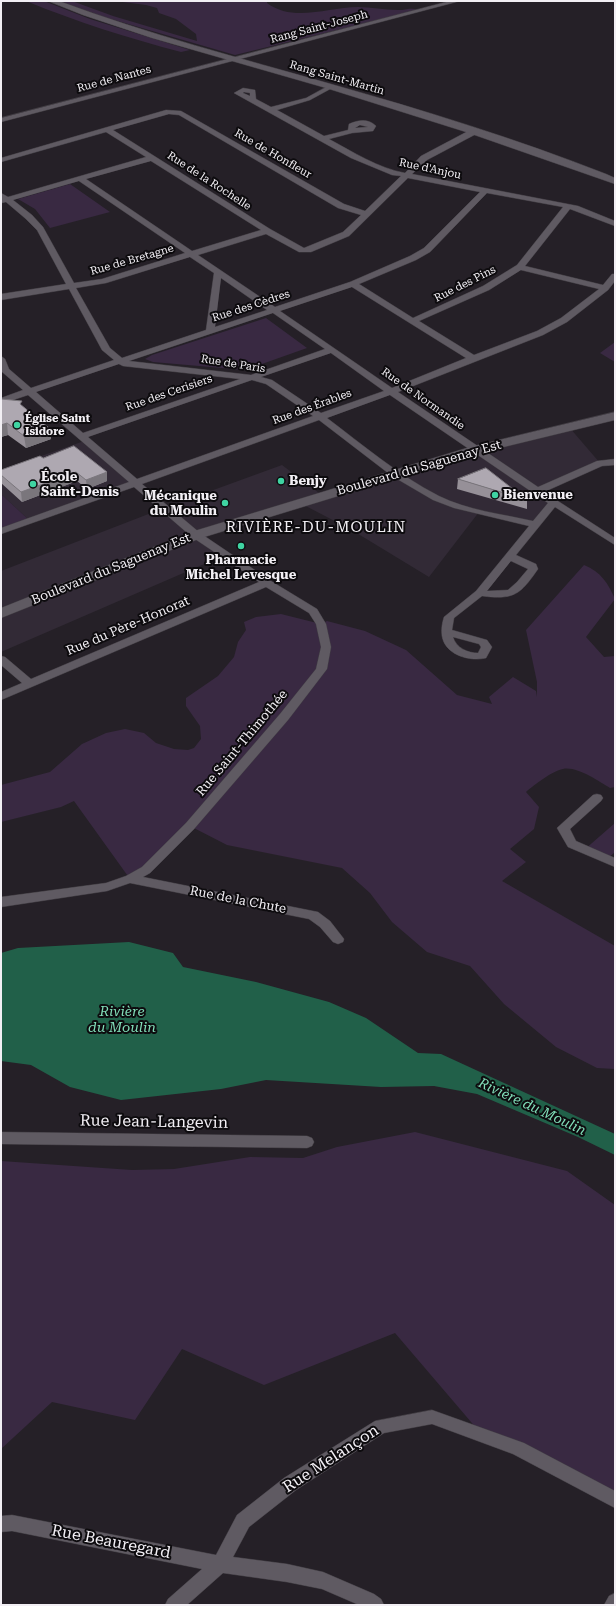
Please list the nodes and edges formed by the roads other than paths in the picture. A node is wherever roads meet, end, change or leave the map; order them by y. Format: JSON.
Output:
{"nodes":[{"id":1,"x":52,"y":1,"type":"edge"},
{"id":2,"x":457,"y":1,"type":"edge"},
{"id":3,"x":232,"y":59,"type":"junction"},
{"id":4,"x":330,"y":87,"type":"junction"},
{"id":5,"x":253,"y":100,"type":"dead end"},
{"id":6,"x":270,"y":110,"type":"junction"},
{"id":7,"x":1,"y":120,"type":"edge"},
{"id":8,"x":108,"y":130,"type":"junction"},
{"id":9,"x":351,"y":131,"type":"dead end"},
{"id":10,"x":475,"y":131,"type":"junction"},
{"id":11,"x":323,"y":139,"type":"junction"},
{"id":12,"x":152,"y":158,"type":"junction"},
{"id":13,"x":1,"y":160,"type":"edge"},
{"id":14,"x":405,"y":176,"type":"junction"},
{"id":15,"x":80,"y":179,"type":"junction"},
{"id":16,"x":615,"y":181,"type":"edge"},
{"id":17,"x":485,"y":191,"type":"junction"},
{"id":18,"x":3,"y":198,"type":"edge"},
{"id":19,"x":568,"y":206,"type":"junction"},
{"id":20,"x":366,"y":214,"type":"junction"},
{"id":21,"x":615,"y":224,"type":"edge"},
{"id":22,"x":267,"y":231,"type":"junction"},
{"id":23,"x":192,"y":255,"type":"junction"},
{"id":24,"x":520,"y":267,"type":"junction"},
{"id":25,"x":218,"y":273,"type":"junction"},
{"id":26,"x":615,"y":276,"type":"edge"},
{"id":27,"x":353,"y":284,"type":"junction"},
{"id":28,"x":71,"y":287,"type":"junction"},
{"id":29,"x":606,"y":288,"type":"junction"},
{"id":30,"x":1,"y":297,"type":"edge"},
{"id":31,"x":273,"y":311,"type":"junction"},
{"id":32,"x":413,"y":321,"type":"junction"},
{"id":33,"x":210,"y":331,"type":"junction"},
{"id":34,"x":331,"y":350,"type":"junction"},
{"id":35,"x":473,"y":358,"type":"junction"},
{"id":36,"x":1,"y":359,"type":"edge"},
{"id":37,"x":120,"y":361,"type":"junction"},
{"id":38,"x":249,"y":377,"type":"junction"},
{"id":39,"x":31,"y":391,"type":"junction"},
{"id":40,"x":392,"y":391,"type":"junction"},
{"id":41,"x":1,"y":401,"type":"edge"},
{"id":42,"x":615,"y":416,"type":"edge"},
{"id":43,"x":320,"y":417,"type":"junction"},
{"id":44,"x":83,"y":436,"type":"junction"},
{"id":45,"x":475,"y":450,"type":"junction"},
{"id":46,"x":615,"y":462,"type":"edge"},
{"id":47,"x":395,"y":474,"type":"junction"},
{"id":48,"x":135,"y":483,"type":"junction"},
{"id":49,"x":538,"y":491,"type":"junction"},
{"id":50,"x":553,"y":503,"type":"junction"},
{"id":51,"x":535,"y":525,"type":"junction"},
{"id":52,"x":1,"y":532,"type":"edge"},
{"id":53,"x":196,"y":535,"type":"junction"},
{"id":54,"x":615,"y":542,"type":"edge"},
{"id":55,"x":509,"y":556,"type":"junction"},
{"id":56,"x":267,"y":583,"type":"junction"},
{"id":57,"x":480,"y":593,"type":"junction"},
{"id":58,"x":1,"y":613,"type":"edge"},
{"id":59,"x":447,"y":632,"type":"dead end"},
{"id":60,"x":1,"y":659,"type":"edge"},
{"id":61,"x":29,"y":683,"type":"junction"},
{"id":62,"x":1,"y":696,"type":"edge"},
{"id":63,"x":597,"y":798,"type":"dead end"},
{"id":64,"x":615,"y":864,"type":"edge"},
{"id":65,"x":130,"y":879,"type":"junction"},
{"id":66,"x":1,"y":902,"type":"edge"},
{"id":67,"x":338,"y":939,"type":"dead end"},
{"id":68,"x":1,"y":1138,"type":"edge"},
{"id":69,"x":307,"y":1142,"type":"dead end"},
{"id":70,"x":615,"y":1500,"type":"edge"},
{"id":71,"x":1,"y":1524,"type":"edge"},
{"id":72,"x":220,"y":1564,"type":"junction"},
{"id":73,"x":615,"y":1602,"type":"edge"},
{"id":74,"x":174,"y":1605,"type":"edge"},
{"id":75,"x":375,"y":1605,"type":"edge"},
{"id":76,"x":613,"y":1605,"type":"edge"}],
"edges":[{"from":1,"to":3,"type":"street","name":"Rang Saint-Martin"},
{"from":2,"to":3,"type":"street","name":"Rang Saint-Joseph"},
{"from":3,"to":4,"type":"street","name":"Rang Saint-Martin"},
{"from":3,"to":7,"type":"street","name":"Rue de Nantes"},
{"from":4,"to":6,"type":"street"},
{"from":4,"to":10,"type":"street","name":"Rang Saint-Martin"},
{"from":5,"to":6,"type":"street","name":"Rue d'Anjou"},
{"from":6,"to":11,"type":"street","name":"Rue d'Anjou"},
{"from":8,"to":12,"type":"street","name":"Rue de la Rochelle"},
{"from":8,"to":13,"type":"street"},
{"from":8,"to":20,"type":"street","name":"Rue de Honfleur"},
{"from":9,"to":11,"type":"street"},
{"from":10,"to":14,"type":"street"},
{"from":10,"to":16,"type":"street","name":"Rang Saint-Martin"},
{"from":11,"to":14,"type":"street","name":"Rue d'Anjou"},
{"from":12,"to":15,"type":"street"},
{"from":12,"to":22,"type":"street","name":"Rue de la Rochelle"},
{"from":14,"to":17,"type":"street","name":"Rue d'Anjou"},
{"from":14,"to":20,"type":"street"},
{"from":15,"to":18,"type":"street"},
{"from":15,"to":23,"type":"street","name":"Rue de Normandie"},
{"from":17,"to":19,"type":"street","name":"Rue d'Anjou"},
{"from":17,"to":27,"type":"street","name":"Rue des Cèdres"},
{"from":18,"to":28,"type":"street","name":"Rue de Paris"},
{"from":19,"to":21,"type":"street","name":"Rue d'Anjou"},
{"from":19,"to":24,"type":"street","name":"Rue des Pins"},
{"from":20,"to":22,"type":"street","name":"Rue de la Rochelle"},
{"from":22,"to":23,"type":"street","name":"Rue de Bretagne"},
{"from":23,"to":25,"type":"street","name":"Rue de Normandie"},
{"from":23,"to":28,"type":"street","name":"Rue de Bretagne"},
{"from":24,"to":29,"type":"street"},
{"from":24,"to":32,"type":"street","name":"Rue des Pins"},
{"from":25,"to":31,"type":"street","name":"Rue de Normandie"},
{"from":25,"to":33,"type":"street"},
{"from":26,"to":29,"type":"street","name":"Rue des Érables"},
{"from":27,"to":31,"type":"street","name":"Rue des Cèdres"},
{"from":27,"to":32,"type":"street"},
{"from":28,"to":30,"type":"street","name":"Rue de Bretagne"},
{"from":28,"to":37,"type":"street","name":"Rue de Paris"},
{"from":29,"to":35,"type":"street","name":"Rue des Érables"},
{"from":31,"to":33,"type":"street","name":"Rue des Cèdres"},
{"from":31,"to":34,"type":"street","name":"Rue de Normandie"},
{"from":32,"to":35,"type":"street"},
{"from":33,"to":37,"type":"street","name":"Rue des Cèdres"},
{"from":34,"to":38,"type":"street","name":"Rue des Cerisiers"},
{"from":34,"to":40,"type":"street","name":"Rue de Normandie"},
{"from":35,"to":40,"type":"street","name":"Rue des Érables"},
{"from":36,"to":39,"type":"street","name":"Rue Saint-Thimothée"},
{"from":37,"to":38,"type":"street","name":"Rue de Paris"},
{"from":37,"to":39,"type":"street","name":"Rue des Cèdres"},
{"from":38,"to":43,"type":"street","name":"Rue de Paris"},
{"from":38,"to":44,"type":"street","name":"Rue des Cerisiers"},
{"from":39,"to":41,"type":"street","name":"Rue des Cèdres"},
{"from":39,"to":44,"type":"street","name":"Rue Saint-Thimothée"},
{"from":40,"to":43,"type":"street","name":"Rue des Érables"},
{"from":40,"to":45,"type":"street","name":"Rue de Normandie"},
{"from":42,"to":45,"type":"main road","name":"Boulevard du Saguenay Est"},
{"from":43,"to":47,"type":"street","name":"Rue de Paris"},
{"from":43,"to":48,"type":"street","name":"Rue des Érables"},
{"from":44,"to":48,"type":"street","name":"Rue Saint-Thimothée"},
{"from":45,"to":47,"type":"main road","name":"Boulevard du Saguenay Est"},
{"from":45,"to":49,"type":"street","name":"Rue de Normandie"},
{"from":46,"to":49,"type":"street"},
{"from":47,"to":51,"type":"street","name":"Rue de Paris"},
{"from":47,"to":53,"type":"main road","name":"Boulevard du Saguenay Est"},
{"from":48,"to":52,"type":"street","name":"Rue des Érables"},
{"from":48,"to":53,"type":"street","name":"Rue Saint-Thimothée"},
{"from":49,"to":50,"type":"street","name":"Rue de Normandie"},
{"from":50,"to":51,"type":"street"},
{"from":50,"to":54,"type":"street","name":"Rue de Normandie"},
{"from":51,"to":55,"type":"street"},
{"from":53,"to":56,"type":"street","name":"Rue Saint-Thimothée"},
{"from":53,"to":58,"type":"main road","name":"Boulevard du Saguenay Est"},
{"from":55,"to":57,"type":"street"},
{"from":55,"to":57,"type":"street"},
{"from":56,"to":61,"type":"street","name":"Rue du Père-Honorat"},
{"from":56,"to":65,"type":"street","name":"Rue Saint-Thimothée"},
{"from":57,"to":59,"type":"street"},
{"from":60,"to":61,"type":"street"},
{"from":61,"to":62,"type":"street","name":"Rue du Père-Honorat"},
{"from":63,"to":64,"type":"street"},
{"from":65,"to":66,"type":"street","name":"Rue Saint-Thimothée"},
{"from":65,"to":67,"type":"street","name":"Rue de la Chute"},
{"from":68,"to":69,"type":"street","name":"Rue Jean-Langevin"},
{"from":70,"to":72,"type":"street","name":"Rue Melançon"},
{"from":71,"to":72,"type":"street","name":"Rue Beauregard"},
{"from":72,"to":74,"type":"street","name":"Rue Melançon"},
{"from":72,"to":75,"type":"street","name":"Rue Beauregard"},
{"from":73,"to":76,"type":"street"}]}
